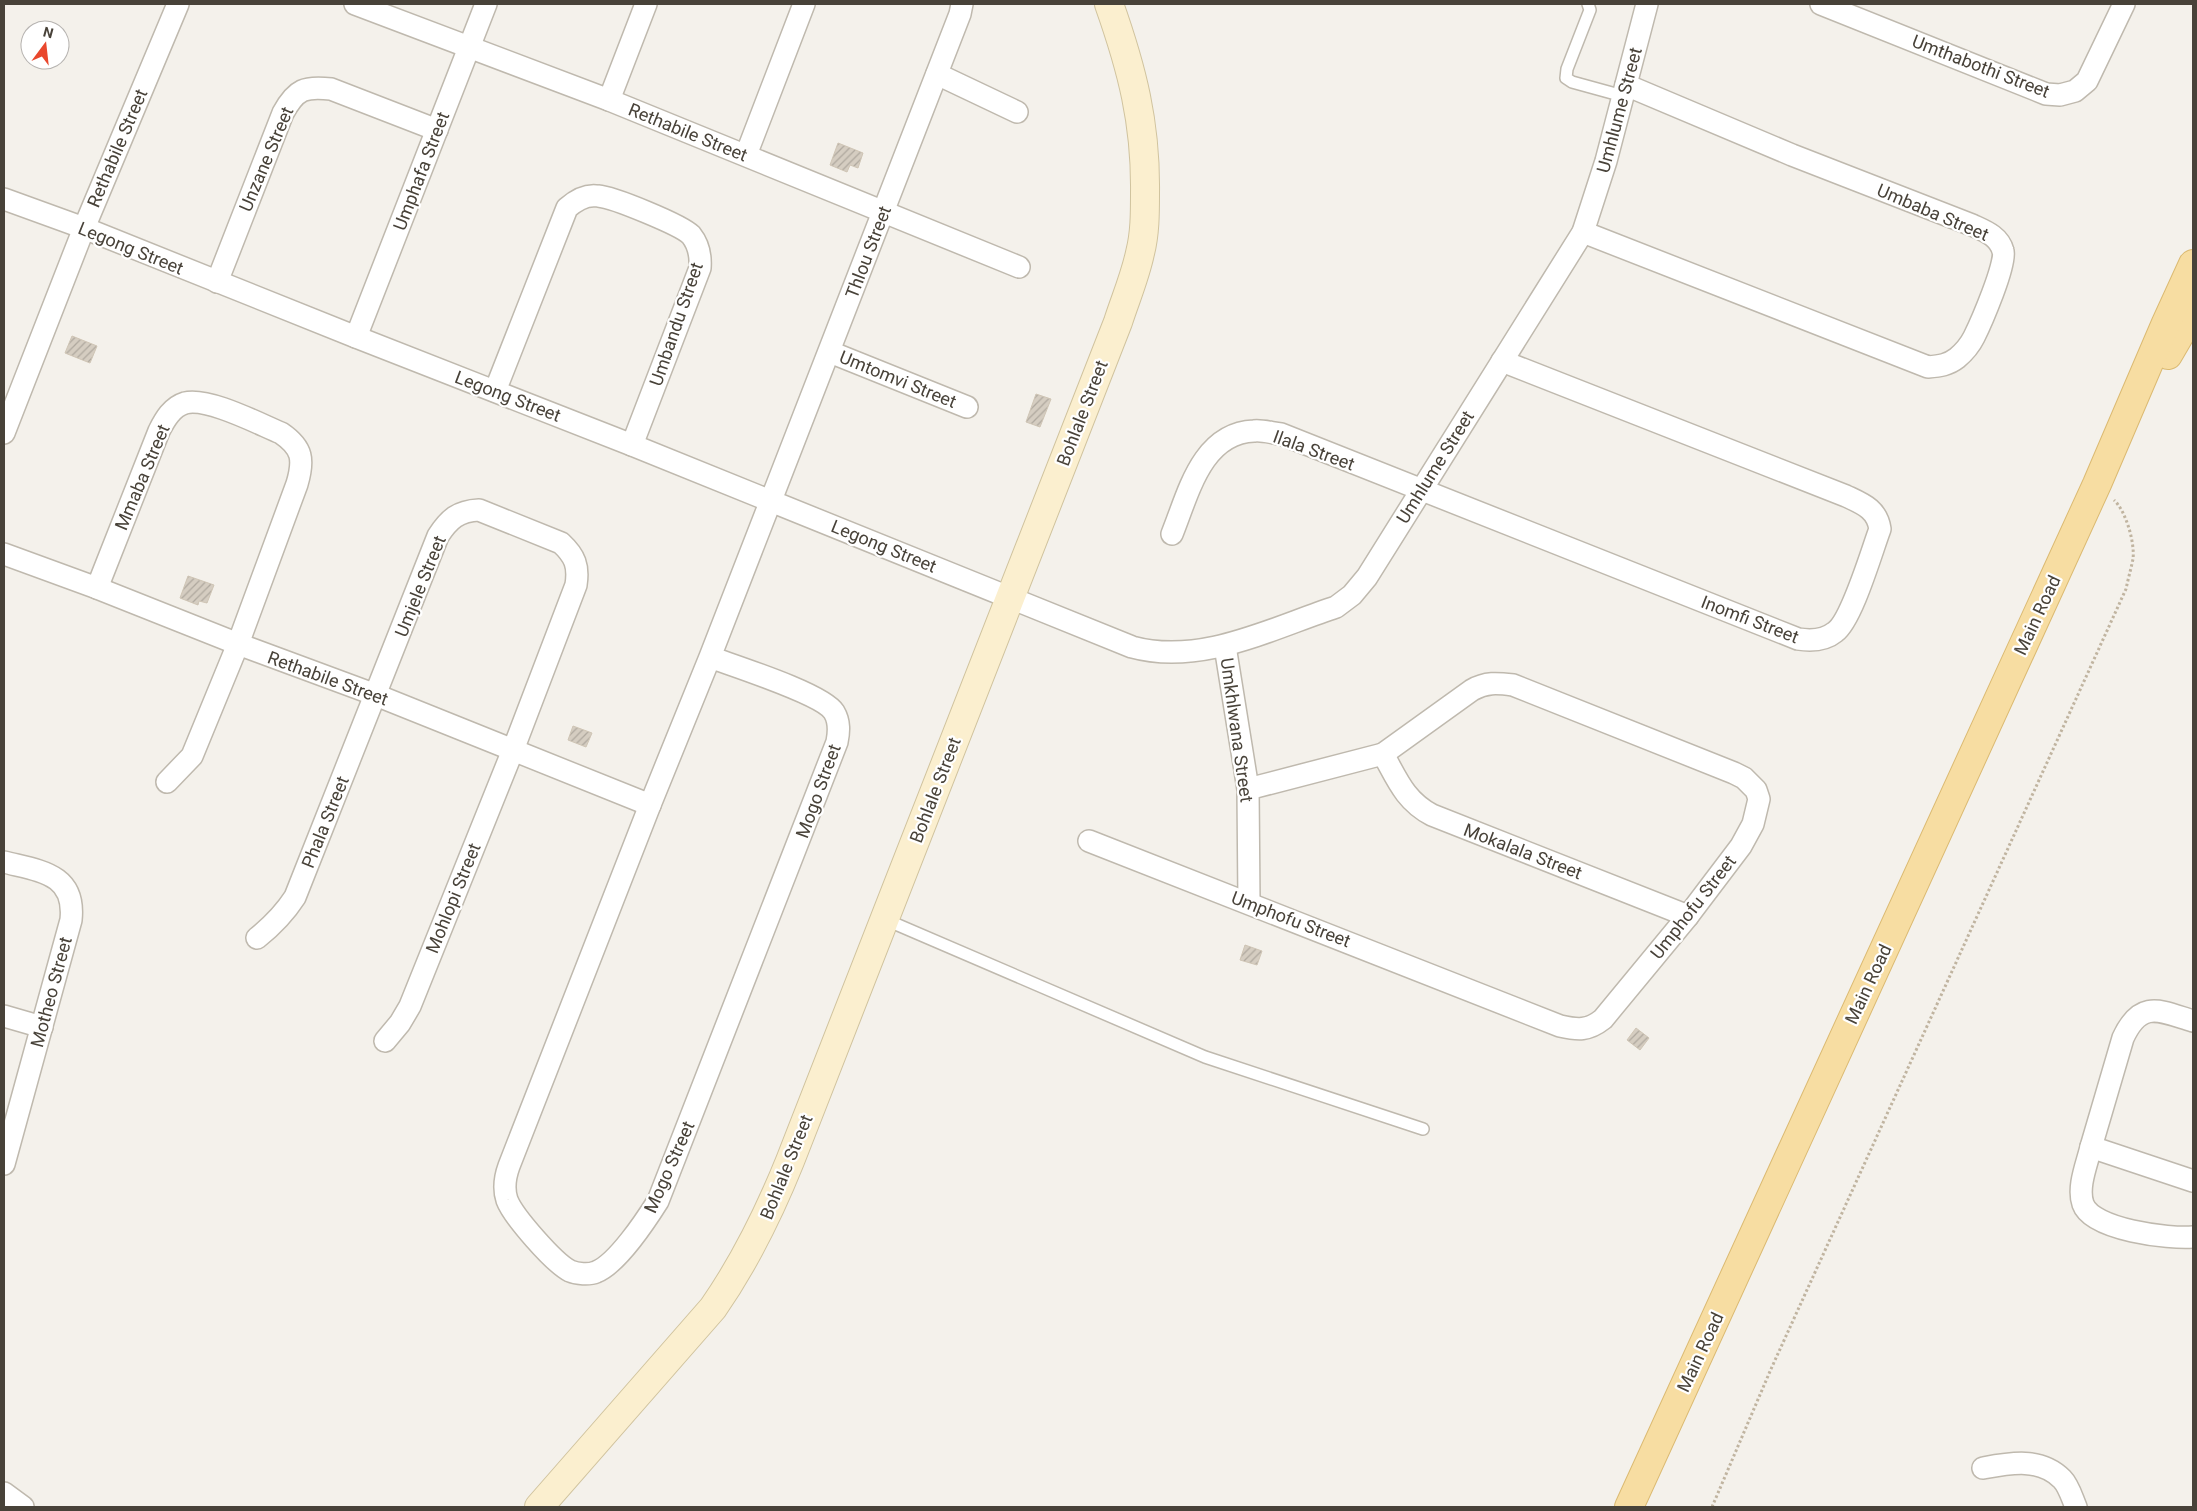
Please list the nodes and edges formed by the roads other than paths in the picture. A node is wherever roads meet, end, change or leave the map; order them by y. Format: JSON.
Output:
{"nodes":[{"id":1,"x":178,"y":4,"type":"edge"},
{"id":2,"x":355,"y":4,"type":"edge"},
{"id":3,"x":486,"y":4,"type":"edge"},
{"id":4,"x":646,"y":4,"type":"edge"},
{"id":5,"x":804,"y":4,"type":"edge"},
{"id":6,"x":962,"y":4,"type":"edge"},
{"id":7,"x":1109,"y":4,"type":"edge"},
{"id":8,"x":1588,"y":4,"type":"edge"},
{"id":9,"x":1648,"y":4,"type":"edge"},
{"id":10,"x":1821,"y":4,"type":"edge"},
{"id":11,"x":2124,"y":4,"type":"edge"},
{"id":12,"x":469,"y":47,"type":"junction"},
{"id":13,"x":937,"y":74,"type":"junction"},
{"id":14,"x":1624,"y":91,"type":"junction"},
{"id":15,"x":609,"y":100,"type":"junction"},
{"id":16,"x":1017,"y":112,"type":"dead end"},
{"id":17,"x":437,"y":130,"type":"junction"},
{"id":18,"x":746,"y":155,"type":"junction"},
{"id":19,"x":4,"y":199,"type":"edge"},
{"id":20,"x":883,"y":211,"type":"junction"},
{"id":21,"x":84,"y":228,"type":"junction"},
{"id":22,"x":1583,"y":232,"type":"junction"},
{"id":23,"x":2193,"y":264,"type":"edge"},
{"id":24,"x":1019,"y":267,"type":"dead end"},
{"id":25,"x":217,"y":282,"type":"junction"},
{"id":26,"x":2193,"y":312,"type":"edge"},
{"id":27,"x":356,"y":337,"type":"junction"},
{"id":28,"x":830,"y":352,"type":"junction"},
{"id":29,"x":1502,"y":361,"type":"junction"},
{"id":30,"x":495,"y":391,"type":"junction"},
{"id":31,"x":967,"y":407,"type":"dead end"},
{"id":32,"x":4,"y":434,"type":"edge"},
{"id":33,"x":632,"y":445,"type":"junction"},
{"id":34,"x":2102,"y":472,"type":"junction"},
{"id":35,"x":1420,"y":490,"type":"junction"},
{"id":36,"x":770,"y":500,"type":"junction"},
{"id":37,"x":1172,"y":534,"type":"dead end"},
{"id":38,"x":4,"y":554,"type":"edge"},
{"id":39,"x":97,"y":588,"type":"junction"},
{"id":40,"x":1011,"y":597,"type":"junction"},
{"id":41,"x":238,"y":644,"type":"junction"},
{"id":42,"x":1225,"y":646,"type":"junction"},
{"id":43,"x":710,"y":657,"type":"junction"},
{"id":44,"x":376,"y":695,"type":"junction"},
{"id":45,"x":513,"y":750,"type":"junction"},
{"id":46,"x":1383,"y":754,"type":"junction"},
{"id":47,"x":167,"y":782,"type":"dead end"},
{"id":48,"x":1248,"y":789,"type":"junction"},
{"id":49,"x":650,"y":805,"type":"junction"},
{"id":50,"x":1090,"y":841,"type":"dead end"},
{"id":51,"x":4,"y":862,"type":"edge"},
{"id":52,"x":1249,"y":903,"type":"junction"},
{"id":53,"x":1688,"y":916,"type":"junction"},
{"id":54,"x":884,"y":919,"type":"junction"},
{"id":55,"x":257,"y":938,"type":"dead end"},
{"id":56,"x":4,"y":1016,"type":"edge"},
{"id":57,"x":2193,"y":1021,"type":"edge"},
{"id":58,"x":42,"y":1027,"type":"junction"},
{"id":59,"x":385,"y":1040,"type":"dead end"},
{"id":60,"x":1423,"y":1129,"type":"dead end"},
{"id":61,"x":2091,"y":1147,"type":"junction"},
{"id":62,"x":4,"y":1164,"type":"edge"},
{"id":63,"x":2193,"y":1181,"type":"edge"},
{"id":64,"x":2193,"y":1237,"type":"edge"},
{"id":65,"x":1983,"y":1468,"type":"dead end"},
{"id":66,"x":4,"y":1493,"type":"edge"},
{"id":67,"x":23,"y":1507,"type":"edge"},
{"id":68,"x":539,"y":1507,"type":"edge"},
{"id":69,"x":1629,"y":1507,"type":"edge"},
{"id":70,"x":2076,"y":1507,"type":"edge"}],
"edges":[{"from":1,"to":21,"type":"street","name":"Rethabile Street"},
{"from":2,"to":12,"type":"street","name":"Rethabile Street"},
{"from":3,"to":12,"type":"street","name":"Umphafa Street"},
{"from":4,"to":15,"type":"street"},
{"from":5,"to":18,"type":"street"},
{"from":6,"to":13,"type":"street","name":"Thlou Street"},
{"from":7,"to":40,"type":"street","name":"Bohlale Street"},
{"from":8,"to":14,"type":"lane"},
{"from":9,"to":14,"type":"street","name":"Umhlume Street"},
{"from":10,"to":11,"type":"street","name":"Umthabothi Street"},
{"from":12,"to":15,"type":"street","name":"Rethabile Street"},
{"from":12,"to":17,"type":"street","name":"Umphafa Street"},
{"from":13,"to":16,"type":"street"},
{"from":13,"to":20,"type":"street","name":"Thlou Street"},
{"from":14,"to":22,"type":"street","name":"Umhlume Street"},
{"from":14,"to":22,"type":"street","name":"Umbaba Street"},
{"from":15,"to":18,"type":"street","name":"Rethabile Street"},
{"from":17,"to":25,"type":"street","name":"Unzane Street"},
{"from":17,"to":27,"type":"street","name":"Umphafa Street"},
{"from":18,"to":20,"type":"street","name":"Rethabile Street"},
{"from":19,"to":21,"type":"street","name":"Legong Street"},
{"from":20,"to":24,"type":"street","name":"Rethabile Street"},
{"from":20,"to":28,"type":"street","name":"Thlou Street"},
{"from":21,"to":25,"type":"street","name":"Legong Street"},
{"from":21,"to":32,"type":"street","name":"Rethabile Street"},
{"from":22,"to":29,"type":"street","name":"Umhlume Street"},
{"from":23,"to":34,"type":"main road","name":"Main Road"},
{"from":25,"to":27,"type":"street","name":"Legong Street"},
{"from":26,"to":34,"type":"main road","name":"Main Road"},
{"from":27,"to":30,"type":"street","name":"Legong Street"},
{"from":28,"to":31,"type":"street","name":"Umtomvi Street"},
{"from":28,"to":36,"type":"street","name":"Thlou Street"},
{"from":29,"to":35,"type":"street","name":"Umhlume Street"},
{"from":29,"to":35,"type":"street","name":"Inomfi Street"},
{"from":30,"to":33,"type":"street","name":"Legong Street"},
{"from":30,"to":33,"type":"street","name":"Umbandu Street"},
{"from":33,"to":36,"type":"street","name":"Legong Street"},
{"from":34,"to":69,"type":"main road","name":"Main Road"},
{"from":35,"to":37,"type":"street","name":"Ilala Street"},
{"from":35,"to":42,"type":"street","name":"Umhlume Street"},
{"from":36,"to":40,"type":"street","name":"Legong Street"},
{"from":36,"to":43,"type":"street","name":"Mogo Street"},
{"from":38,"to":39,"type":"street","name":"Rethabile Street"},
{"from":39,"to":41,"type":"street","name":"Rethabile Street"},
{"from":39,"to":41,"type":"street","name":"Mmaba Street"},
{"from":40,"to":42,"type":"street","name":"Umhlume Street"},
{"from":40,"to":54,"type":"street","name":"Bohlale Street"},
{"from":41,"to":44,"type":"street","name":"Rethabile Street"},
{"from":41,"to":47,"type":"street","name":"Mmaba Street"},
{"from":42,"to":48,"type":"street","name":"Umkhlwana Street"},
{"from":43,"to":49,"type":"street","name":"Mogo Street"},
{"from":43,"to":49,"type":"street","name":"Mogo Street"},
{"from":44,"to":45,"type":"street","name":"Rethabile Street"},
{"from":44,"to":45,"type":"street","name":"Umjele Street"},
{"from":44,"to":55,"type":"street","name":"Phala Street"},
{"from":45,"to":49,"type":"street","name":"Rethabile Street"},
{"from":45,"to":59,"type":"street","name":"Mohlopi Street"},
{"from":46,"to":48,"type":"street","name":"Umphofu Street"},
{"from":46,"to":53,"type":"street","name":"Mokalala Street"},
{"from":46,"to":53,"type":"street","name":"Umphofu Street"},
{"from":48,"to":52,"type":"street","name":"Umkhlwana Street"},
{"from":50,"to":52,"type":"street","name":"Umphofu Street"},
{"from":51,"to":58,"type":"street","name":"Motheo Street"},
{"from":52,"to":53,"type":"street","name":"Umphofu Street"},
{"from":54,"to":60,"type":"lane"},
{"from":54,"to":68,"type":"street","name":"Bohlale Street"},
{"from":56,"to":58,"type":"street"},
{"from":57,"to":61,"type":"street"},
{"from":58,"to":62,"type":"street","name":"Motheo Street"},
{"from":61,"to":63,"type":"street"},
{"from":61,"to":64,"type":"street"},
{"from":65,"to":70,"type":"street"},
{"from":66,"to":67,"type":"street"}]}
